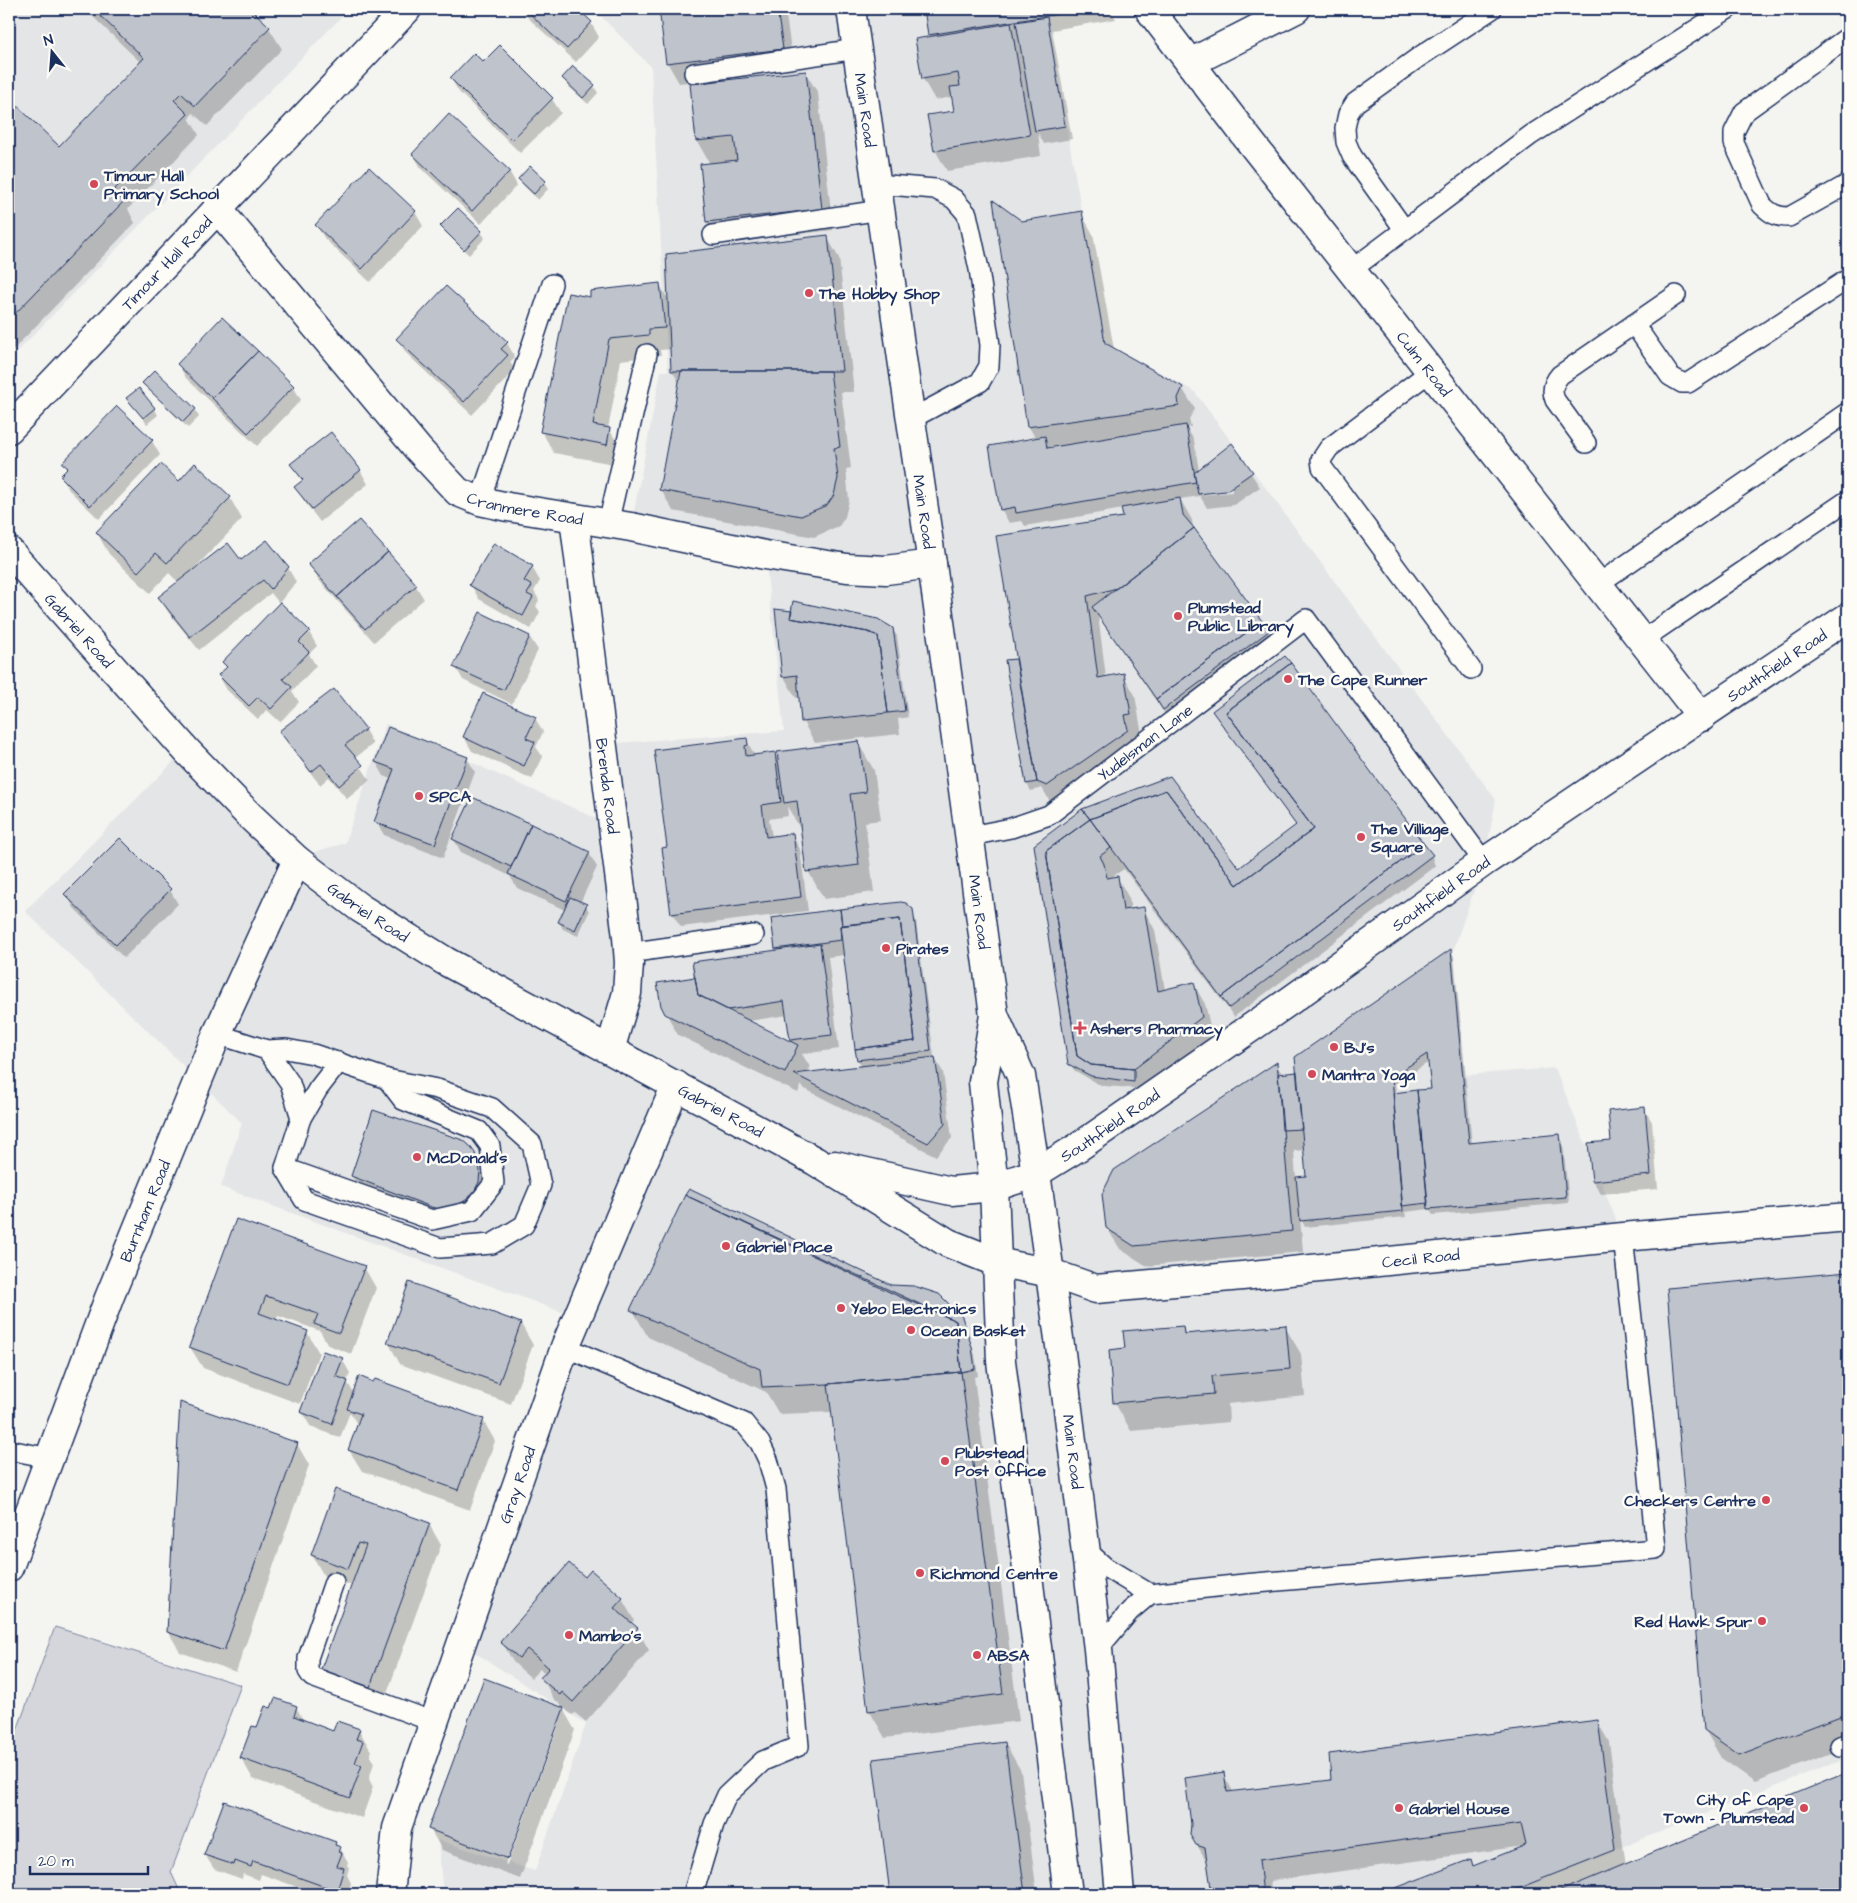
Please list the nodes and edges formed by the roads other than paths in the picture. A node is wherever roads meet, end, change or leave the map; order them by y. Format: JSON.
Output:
{"nodes":[{"id":1,"x":407,"y":9,"type":"edge"},
{"id":2,"x":851,"y":9,"type":"edge"},
{"id":3,"x":1150,"y":9,"type":"edge"},
{"id":4,"x":1296,"y":9,"type":"edge"},
{"id":5,"x":1492,"y":9,"type":"edge"},
{"id":6,"x":1728,"y":9,"type":"edge"},
{"id":7,"x":1848,"y":37,"type":"edge"},
{"id":8,"x":857,"y":50,"type":"junction"},
{"id":9,"x":1190,"y":64,"type":"junction"},
{"id":10,"x":694,"y":73,"type":"dead end"},
{"id":11,"x":877,"y":184,"type":"junction"},
{"id":12,"x":1848,"y":184,"type":"edge"},
{"id":13,"x":217,"y":208,"type":"junction"},
{"id":14,"x":881,"y":210,"type":"junction"},
{"id":15,"x":1404,"y":229,"type":"junction"},
{"id":16,"x":713,"y":235,"type":"dead end"},
{"id":17,"x":1351,"y":270,"type":"junction"},
{"id":18,"x":1848,"y":279,"type":"edge"},
{"id":19,"x":552,"y":284,"type":"dead end"},
{"id":20,"x":1676,"y":295,"type":"dead end"},
{"id":21,"x":1634,"y":324,"type":"junction"},
{"id":22,"x":647,"y":354,"type":"dead end"},
{"id":23,"x":1431,"y":371,"type":"junction"},
{"id":24,"x":1848,"y":412,"type":"edge"},
{"id":25,"x":911,"y":419,"type":"junction"},
{"id":26,"x":9,"y":429,"type":"edge"},
{"id":27,"x":1586,"y":443,"type":"dead end"},
{"id":28,"x":1848,"y":500,"type":"edge"},
{"id":29,"x":480,"y":501,"type":"junction"},
{"id":30,"x":574,"y":518,"type":"junction"},
{"id":31,"x":608,"y":524,"type":"junction"},
{"id":32,"x":9,"y":551,"type":"edge"},
{"id":33,"x":932,"y":564,"type":"junction"},
{"id":34,"x":1598,"y":584,"type":"junction"},
{"id":35,"x":1848,"y":617,"type":"edge"},
{"id":36,"x":1642,"y":640,"type":"junction"},
{"id":37,"x":1471,"y":670,"type":"dead end"},
{"id":38,"x":1702,"y":717,"type":"junction"},
{"id":39,"x":970,"y":836,"type":"junction"},
{"id":40,"x":297,"y":860,"type":"junction"},
{"id":41,"x":1484,"y":862,"type":"junction"},
{"id":42,"x":754,"y":936,"type":"dead end"},
{"id":43,"x":628,"y":953,"type":"junction"},
{"id":44,"x":994,"y":1015,"type":"junction"},
{"id":45,"x":217,"y":1034,"type":"junction"},
{"id":46,"x":268,"y":1050,"type":"junction"},
{"id":47,"x":610,"y":1050,"type":"junction"},
{"id":48,"x":340,"y":1062,"type":"junction"},
{"id":49,"x":387,"y":1079,"type":"junction"},
{"id":50,"x":676,"y":1085,"type":"junction"},
{"id":51,"x":301,"y":1118,"type":"junction"},
{"id":52,"x":815,"y":1161,"type":"junction"},
{"id":53,"x":285,"y":1168,"type":"junction"},
{"id":54,"x":1036,"y":1173,"type":"junction"},
{"id":55,"x":994,"y":1187,"type":"junction"},
{"id":56,"x":1848,"y":1216,"type":"edge"},
{"id":57,"x":1623,"y":1237,"type":"junction"},
{"id":58,"x":996,"y":1262,"type":"junction"},
{"id":59,"x":1050,"y":1273,"type":"junction"},
{"id":60,"x":565,"y":1346,"type":"junction"},
{"id":61,"x":9,"y":1450,"type":"edge"},
{"id":62,"x":50,"y":1458,"type":"junction"},
{"id":63,"x":1085,"y":1549,"type":"junction"},
{"id":64,"x":9,"y":1567,"type":"edge"},
{"id":65,"x":334,"y":1582,"type":"dead end"},
{"id":66,"x":1150,"y":1594,"type":"junction"},
{"id":67,"x":1098,"y":1649,"type":"junction"},
{"id":68,"x":434,"y":1722,"type":"junction"},
{"id":69,"x":390,"y":1894,"type":"edge"},
{"id":70,"x":693,"y":1894,"type":"edge"},
{"id":71,"x":1068,"y":1894,"type":"edge"},
{"id":72,"x":1120,"y":1894,"type":"edge"}],
"edges":[{"from":1,"to":13,"type":"street","name":"Timour Hall Road"},
{"from":2,"to":8,"type":"street","name":"Main Road"},
{"from":3,"to":9,"type":"street","name":"Culm Road"},
{"from":4,"to":9,"type":"street"},
{"from":5,"to":15,"type":"lane"},
{"from":6,"to":15,"type":"lane"},
{"from":7,"to":12,"type":"lane"},
{"from":8,"to":10,"type":"lane"},
{"from":8,"to":11,"type":"street","name":"Main Road"},
{"from":9,"to":17,"type":"street","name":"Culm Road"},
{"from":11,"to":14,"type":"street","name":"Main Road"},
{"from":11,"to":25,"type":"lane"},
{"from":13,"to":26,"type":"street","name":"Timour Hall Road"},
{"from":13,"to":29,"type":"street","name":"Cranmere Road"},
{"from":14,"to":16,"type":"lane"},
{"from":14,"to":25,"type":"street","name":"Main Road"},
{"from":15,"to":17,"type":"lane"},
{"from":17,"to":23,"type":"street","name":"Culm Road"},
{"from":18,"to":21,"type":"lane"},
{"from":19,"to":29,"type":"lane"},
{"from":20,"to":21,"type":"lane"},
{"from":21,"to":27,"type":"lane"},
{"from":22,"to":31,"type":"lane"},
{"from":23,"to":34,"type":"street","name":"Culm Road"},
{"from":23,"to":37,"type":"lane"},
{"from":24,"to":34,"type":"lane"},
{"from":25,"to":33,"type":"street","name":"Main Road"},
{"from":28,"to":36,"type":"lane"},
{"from":29,"to":30,"type":"street","name":"Cranmere Road"},
{"from":30,"to":31,"type":"street","name":"Cranmere Road"},
{"from":30,"to":43,"type":"street","name":"Brenda Road"},
{"from":31,"to":33,"type":"street","name":"Cranmere Road"},
{"from":32,"to":40,"type":"street","name":"Gabriel Road"},
{"from":33,"to":39,"type":"street","name":"Main Road"},
{"from":34,"to":36,"type":"street","name":"Culm Road"},
{"from":35,"to":38,"type":"street","name":"Southfield Road"},
{"from":36,"to":38,"type":"street","name":"Culm Road"},
{"from":38,"to":41,"type":"street","name":"Southfield Road"},
{"from":39,"to":41,"type":"lane","name":"Yudelsman Lane"},
{"from":39,"to":44,"type":"street","name":"Main Road"},
{"from":40,"to":45,"type":"street","name":"Burnham Road"},
{"from":40,"to":47,"type":"street","name":"Gabriel Road"},
{"from":41,"to":54,"type":"street","name":"Southfield Road"},
{"from":42,"to":43,"type":"lane"},
{"from":43,"to":47,"type":"street","name":"Brenda Road"},
{"from":44,"to":54,"type":"street","name":"Main Road"},
{"from":44,"to":55,"type":"street","name":"Main Road"},
{"from":45,"to":46,"type":"lane"},
{"from":45,"to":62,"type":"street","name":"Burnham Road"},
{"from":46,"to":48,"type":"lane"},
{"from":46,"to":51,"type":"lane"},
{"from":47,"to":50,"type":"street","name":"Gabriel Road"},
{"from":48,"to":49,"type":"lane"},
{"from":48,"to":51,"type":"lane"},
{"from":49,"to":53,"type":"lane"},
{"from":49,"to":53,"type":"lane"},
{"from":50,"to":52,"type":"street","name":"Gabriel Road"},
{"from":50,"to":60,"type":"street","name":"Gray Road"},
{"from":51,"to":53,"type":"lane"},
{"from":52,"to":55,"type":"street","name":"Gabriel Road"},
{"from":52,"to":58,"type":"street","name":"Gabriel Road"},
{"from":54,"to":55,"type":"street","name":"Gabriel Road"},
{"from":54,"to":59,"type":"street","name":"Main Road"},
{"from":55,"to":58,"type":"street","name":"Main Road"},
{"from":56,"to":57,"type":"street","name":"Cecil Road"},
{"from":57,"to":59,"type":"street","name":"Cecil Road"},
{"from":57,"to":66,"type":"lane"},
{"from":58,"to":59,"type":"street","name":"Cecil Road"},
{"from":58,"to":71,"type":"street","name":"Main Road"},
{"from":59,"to":63,"type":"street","name":"Main Road"},
{"from":60,"to":68,"type":"street","name":"Gray Road"},
{"from":60,"to":70,"type":"lane"},
{"from":61,"to":62,"type":"lane"},
{"from":62,"to":64,"type":"street","name":"Burnham Road"},
{"from":63,"to":66,"type":"lane"},
{"from":63,"to":67,"type":"street","name":"Main Road"},
{"from":65,"to":68,"type":"lane"},
{"from":66,"to":67,"type":"lane"},
{"from":67,"to":72,"type":"street","name":"Main Road"},
{"from":68,"to":69,"type":"street","name":"Gray Road"}]}
